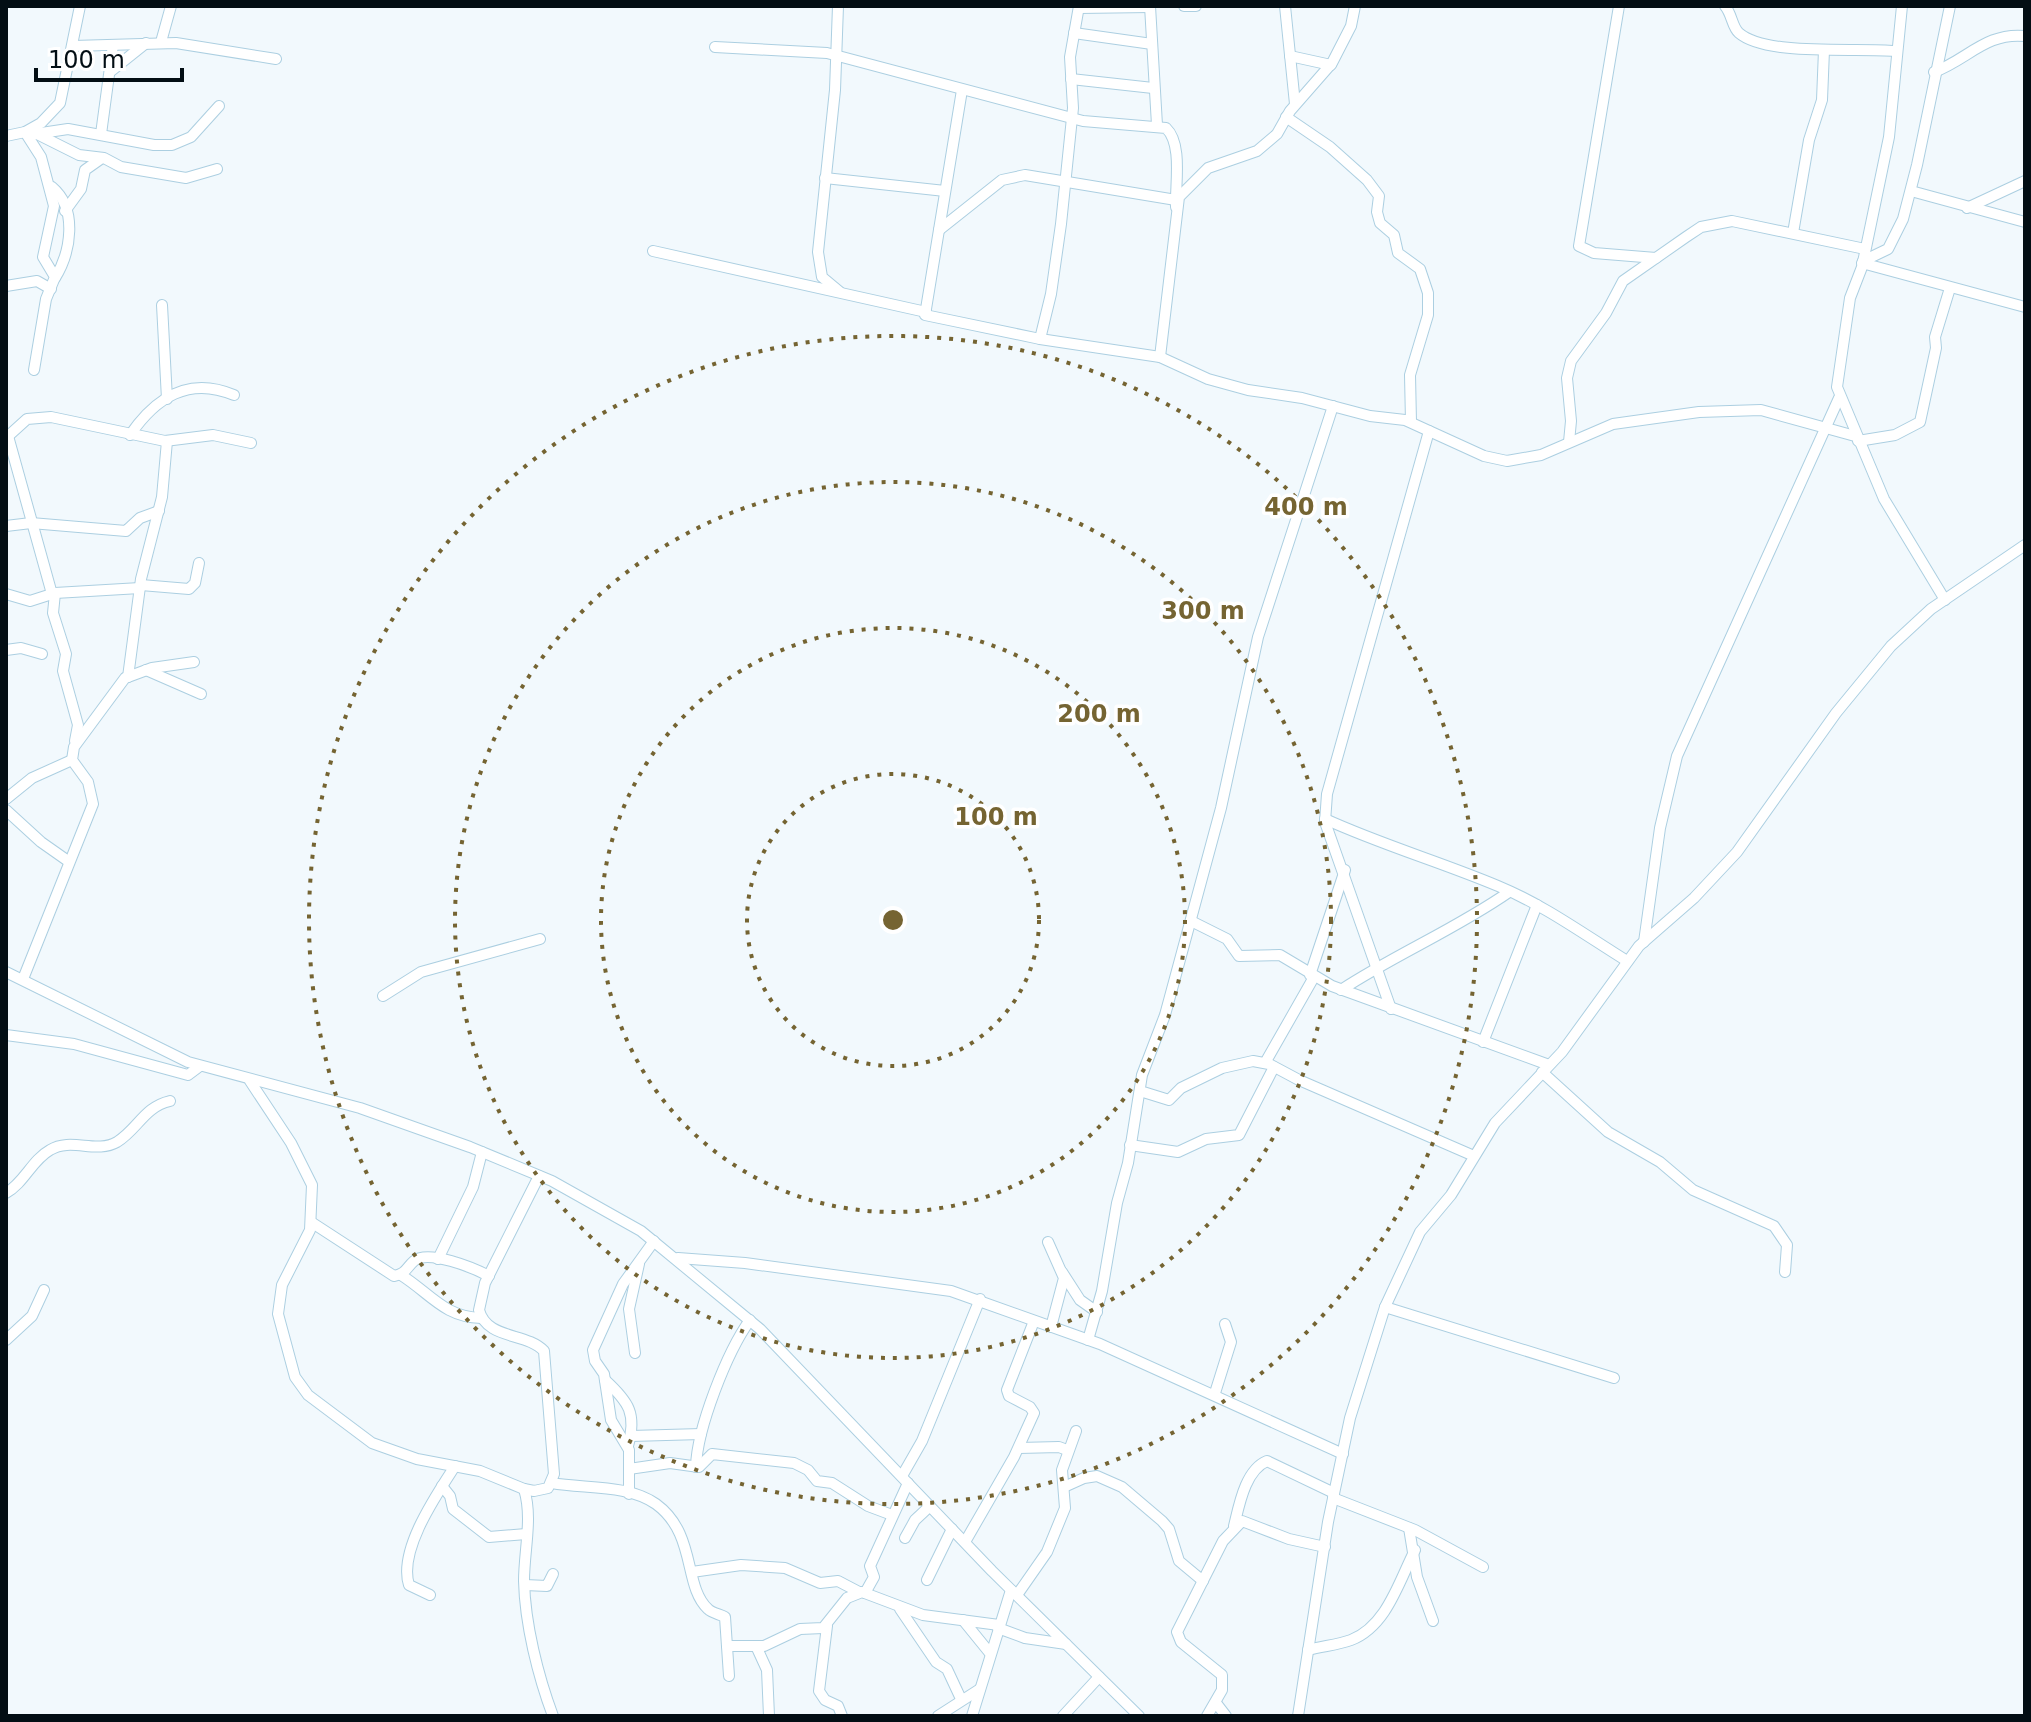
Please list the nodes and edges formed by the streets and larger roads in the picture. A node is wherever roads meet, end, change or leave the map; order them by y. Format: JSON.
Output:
{"nodes":[{"id":1,"x":80,"y":6,"type":"edge"},
{"id":2,"x":171,"y":6,"type":"edge"},
{"id":3,"x":838,"y":6,"type":"edge"},
{"id":4,"x":1122,"y":6,"type":"edge"},
{"id":5,"x":1184,"y":6,"type":"edge"},
{"id":6,"x":1196,"y":6,"type":"edge"},
{"id":7,"x":1285,"y":6,"type":"edge"},
{"id":8,"x":1355,"y":6,"type":"edge"},
{"id":9,"x":1619,"y":6,"type":"edge"},
{"id":10,"x":1725,"y":6,"type":"edge"},
{"id":11,"x":1902,"y":6,"type":"edge"},
{"id":12,"x":1950,"y":6,"type":"edge"},
{"id":13,"x":1079,"y":7,"type":"edge"},
{"id":14,"x":1150,"y":7,"type":"edge"},
{"id":15,"x":1151,"y":25,"type":"junction"},
{"id":16,"x":1074,"y":33,"type":"junction"},
{"id":17,"x":2025,"y":36,"type":"edge"},
{"id":18,"x":147,"y":42,"type":"junction"},
{"id":19,"x":161,"y":42,"type":"junction"},
{"id":20,"x":1137,"y":42,"type":"junction"},
{"id":21,"x":1152,"y":44,"type":"junction"},
{"id":22,"x":113,"y":45,"type":"junction"},
{"id":23,"x":73,"y":46,"type":"junction"},
{"id":24,"x":715,"y":47,"type":"dead end"},
{"id":25,"x":1824,"y":50,"type":"junction"},
{"id":26,"x":1895,"y":51,"type":"junction"},
{"id":27,"x":834,"y":55,"type":"junction"},
{"id":28,"x":1290,"y":56,"type":"junction"},
{"id":29,"x":276,"y":59,"type":"dead end"},
{"id":30,"x":1331,"y":65,"type":"junction"},
{"id":31,"x":111,"y":71,"type":"junction"},
{"id":32,"x":1934,"y":72,"type":"junction"},
{"id":33,"x":1071,"y":79,"type":"junction"},
{"id":34,"x":1153,"y":88,"type":"junction"},
{"id":35,"x":962,"y":90,"type":"junction"},
{"id":36,"x":1295,"y":104,"type":"junction"},
{"id":37,"x":219,"y":106,"type":"dead end"},
{"id":38,"x":1286,"y":117,"type":"junction"},
{"id":39,"x":1072,"y":118,"type":"junction"},
{"id":40,"x":1157,"y":125,"type":"junction"},
{"id":41,"x":29,"y":133,"type":"junction"},
{"id":42,"x":101,"y":134,"type":"junction"},
{"id":43,"x":6,"y":136,"type":"edge"},
{"id":44,"x":104,"y":158,"type":"junction"},
{"id":45,"x":217,"y":169,"type":"dead end"},
{"id":46,"x":825,"y":178,"type":"junction"},
{"id":47,"x":2025,"y":181,"type":"edge"},
{"id":48,"x":1064,"y":182,"type":"junction"},
{"id":49,"x":50,"y":185,"type":"junction"},
{"id":50,"x":945,"y":191,"type":"junction"},
{"id":51,"x":1911,"y":191,"type":"junction"},
{"id":52,"x":1176,"y":204,"type":"junction"},
{"id":53,"x":1967,"y":208,"type":"junction"},
{"id":54,"x":65,"y":211,"type":"junction"},
{"id":55,"x":2025,"y":222,"type":"edge"},
{"id":56,"x":939,"y":230,"type":"junction"},
{"id":57,"x":1793,"y":233,"type":"junction"},
{"id":58,"x":1865,"y":249,"type":"junction"},
{"id":59,"x":653,"y":251,"type":"dead end"},
{"id":60,"x":1656,"y":258,"type":"junction"},
{"id":61,"x":1862,"y":262,"type":"junction"},
{"id":62,"x":53,"y":284,"type":"junction"},
{"id":63,"x":6,"y":286,"type":"edge"},
{"id":64,"x":1950,"y":288,"type":"junction"},
{"id":65,"x":840,"y":292,"type":"junction"},
{"id":66,"x":162,"y":305,"type":"dead end"},
{"id":67,"x":2025,"y":307,"type":"edge"},
{"id":68,"x":926,"y":312,"type":"junction"},
{"id":69,"x":1040,"y":339,"type":"junction"},
{"id":70,"x":1160,"y":357,"type":"junction"},
{"id":71,"x":34,"y":370,"type":"dead end"},
{"id":72,"x":234,"y":395,"type":"dead end"},
{"id":73,"x":1839,"y":398,"type":"junction"},
{"id":74,"x":167,"y":399,"type":"junction"},
{"id":75,"x":1333,"y":406,"type":"junction"},
{"id":76,"x":1411,"y":422,"type":"junction"},
{"id":77,"x":1825,"y":426,"type":"junction"},
{"id":78,"x":1429,"y":431,"type":"junction"},
{"id":79,"x":130,"y":435,"type":"junction"},
{"id":80,"x":7,"y":437,"type":"edge"},
{"id":81,"x":1856,"y":438,"type":"junction"},
{"id":82,"x":167,"y":441,"type":"junction"},
{"id":83,"x":1569,"y":442,"type":"junction"},
{"id":84,"x":251,"y":443,"type":"dead end"},
{"id":85,"x":159,"y":511,"type":"junction"},
{"id":86,"x":31,"y":523,"type":"junction"},
{"id":87,"x":6,"y":526,"type":"edge"},
{"id":88,"x":2025,"y":545,"type":"edge"},
{"id":89,"x":199,"y":563,"type":"dead end"},
{"id":90,"x":140,"y":586,"type":"junction"},
{"id":91,"x":54,"y":593,"type":"junction"},
{"id":92,"x":6,"y":594,"type":"edge"},
{"id":93,"x":1945,"y":600,"type":"junction"},
{"id":94,"x":6,"y":650,"type":"edge"},
{"id":95,"x":42,"y":654,"type":"dead end"},
{"id":96,"x":194,"y":662,"type":"dead end"},
{"id":97,"x":146,"y":670,"type":"junction"},
{"id":98,"x":128,"y":677,"type":"junction"},
{"id":99,"x":201,"y":694,"type":"dead end"},
{"id":100,"x":75,"y":710,"type":"junction"},
{"id":101,"x":92,"y":723,"type":"junction"},
{"id":102,"x":74,"y":746,"type":"junction"},
{"id":103,"x":72,"y":760,"type":"junction"},
{"id":104,"x":6,"y":799,"type":"edge"},
{"id":105,"x":6,"y":810,"type":"edge"},
{"id":106,"x":1325,"y":819,"type":"junction"},
{"id":107,"x":68,"y":861,"type":"junction"},
{"id":108,"x":1345,"y":870,"type":"junction"},
{"id":109,"x":1509,"y":892,"type":"junction"},
{"id":110,"x":1537,"y":905,"type":"junction"},
{"id":111,"x":1191,"y":921,"type":"junction"},
{"id":112,"x":540,"y":939,"type":"dead end"},
{"id":113,"x":1644,"y":942,"type":"junction"},
{"id":114,"x":1627,"y":961,"type":"junction"},
{"id":115,"x":1375,"y":968,"type":"junction"},
{"id":116,"x":6,"y":972,"type":"edge"},
{"id":117,"x":1312,"y":976,"type":"junction"},
{"id":118,"x":23,"y":979,"type":"junction"},
{"id":119,"x":1341,"y":990,"type":"junction"},
{"id":120,"x":383,"y":996,"type":"dead end"},
{"id":121,"x":1391,"y":1009,"type":"junction"},
{"id":122,"x":6,"y":1035,"type":"edge"},
{"id":123,"x":1483,"y":1042,"type":"junction"},
{"id":124,"x":1270,"y":1065,"type":"junction"},
{"id":125,"x":200,"y":1066,"type":"junction"},
{"id":126,"x":1545,"y":1068,"type":"junction"},
{"id":127,"x":250,"y":1081,"type":"junction"},
{"id":128,"x":1140,"y":1091,"type":"junction"},
{"id":129,"x":170,"y":1101,"type":"dead end"},
{"id":130,"x":1130,"y":1145,"type":"junction"},
{"id":131,"x":482,"y":1152,"type":"junction"},
{"id":132,"x":1474,"y":1156,"type":"junction"},
{"id":133,"x":539,"y":1176,"type":"junction"},
{"id":134,"x":6,"y":1193,"type":"edge"},
{"id":135,"x":311,"y":1222,"type":"junction"},
{"id":136,"x":654,"y":1241,"type":"junction"},
{"id":137,"x":1048,"y":1242,"type":"dead end"},
{"id":138,"x":640,"y":1258,"type":"junction"},
{"id":139,"x":676,"y":1258,"type":"junction"},
{"id":140,"x":438,"y":1259,"type":"junction"},
{"id":141,"x":1062,"y":1272,"type":"junction"},
{"id":142,"x":1785,"y":1272,"type":"dead end"},
{"id":143,"x":401,"y":1275,"type":"junction"},
{"id":144,"x":489,"y":1276,"type":"junction"},
{"id":145,"x":44,"y":1290,"type":"dead end"},
{"id":146,"x":980,"y":1299,"type":"junction"},
{"id":147,"x":1385,"y":1307,"type":"junction"},
{"id":148,"x":1097,"y":1312,"type":"junction"},
{"id":149,"x":481,"y":1318,"type":"junction"},
{"id":150,"x":750,"y":1320,"type":"junction"},
{"id":151,"x":1034,"y":1321,"type":"junction"},
{"id":152,"x":1225,"y":1324,"type":"dead end"},
{"id":153,"x":1051,"y":1327,"type":"junction"},
{"id":154,"x":6,"y":1340,"type":"edge"},
{"id":155,"x":1088,"y":1340,"type":"junction"},
{"id":156,"x":635,"y":1353,"type":"dead end"},
{"id":157,"x":1614,"y":1378,"type":"dead end"},
{"id":158,"x":605,"y":1380,"type":"junction"},
{"id":159,"x":1215,"y":1393,"type":"junction"},
{"id":160,"x":1076,"y":1431,"type":"dead end"},
{"id":161,"x":701,"y":1434,"type":"junction"},
{"id":162,"x":629,"y":1441,"type":"junction"},
{"id":163,"x":1019,"y":1448,"type":"junction"},
{"id":164,"x":1067,"y":1450,"type":"junction"},
{"id":165,"x":1343,"y":1454,"type":"junction"},
{"id":166,"x":630,"y":1465,"type":"junction"},
{"id":167,"x":455,"y":1466,"type":"junction"},
{"id":168,"x":696,"y":1467,"type":"junction"},
{"id":169,"x":905,"y":1480,"type":"junction"},
{"id":170,"x":552,"y":1483,"type":"junction"},
{"id":171,"x":442,"y":1486,"type":"junction"},
{"id":172,"x":1064,"y":1487,"type":"junction"},
{"id":173,"x":524,"y":1489,"type":"junction"},
{"id":174,"x":612,"y":1490,"type":"junction"},
{"id":175,"x":629,"y":1494,"type":"junction"},
{"id":176,"x":1334,"y":1496,"type":"junction"},
{"id":177,"x":930,"y":1506,"type":"junction"},
{"id":178,"x":892,"y":1515,"type":"junction"},
{"id":179,"x":1234,"y":1526,"type":"junction"},
{"id":180,"x":1409,"y":1528,"type":"junction"},
{"id":181,"x":952,"y":1529,"type":"junction"},
{"id":182,"x":526,"y":1534,"type":"junction"},
{"id":183,"x":905,"y":1538,"type":"dead end"},
{"id":184,"x":965,"y":1542,"type":"junction"},
{"id":185,"x":1325,"y":1547,"type":"junction"},
{"id":186,"x":1415,"y":1550,"type":"junction"},
{"id":187,"x":1483,"y":1567,"type":"dead end"},
{"id":188,"x":692,"y":1572,"type":"junction"},
{"id":189,"x":553,"y":1574,"type":"dead end"},
{"id":190,"x":927,"y":1580,"type":"dead end"},
{"id":191,"x":1203,"y":1581,"type":"junction"},
{"id":192,"x":525,"y":1585,"type":"junction"},
{"id":193,"x":862,"y":1592,"type":"junction"},
{"id":194,"x":1014,"y":1592,"type":"junction"},
{"id":195,"x":430,"y":1595,"type":"dead end"},
{"id":196,"x":900,"y":1609,"type":"junction"},
{"id":197,"x":963,"y":1620,"type":"junction"},
{"id":198,"x":1433,"y":1621,"type":"dead end"},
{"id":199,"x":827,"y":1626,"type":"junction"},
{"id":200,"x":999,"y":1626,"type":"junction"},
{"id":201,"x":1066,"y":1644,"type":"junction"},
{"id":202,"x":727,"y":1646,"type":"junction"},
{"id":203,"x":756,"y":1646,"type":"junction"},
{"id":204,"x":1308,"y":1650,"type":"junction"},
{"id":205,"x":989,"y":1652,"type":"junction"},
{"id":206,"x":729,"y":1676,"type":"dead end"},
{"id":207,"x":1099,"y":1677,"type":"junction"},
{"id":208,"x":980,"y":1689,"type":"junction"},
{"id":209,"x":961,"y":1699,"type":"junction"},
{"id":210,"x":1216,"y":1703,"type":"junction"},
{"id":211,"x":553,"y":1716,"type":"edge"},
{"id":212,"x":769,"y":1716,"type":"edge"},
{"id":213,"x":842,"y":1716,"type":"edge"},
{"id":214,"x":938,"y":1716,"type":"edge"},
{"id":215,"x":972,"y":1716,"type":"edge"},
{"id":216,"x":1063,"y":1716,"type":"edge"},
{"id":217,"x":1139,"y":1716,"type":"edge"},
{"id":218,"x":1207,"y":1716,"type":"edge"},
{"id":219,"x":1226,"y":1716,"type":"edge"},
{"id":220,"x":1298,"y":1716,"type":"edge"}],
"edges":[{"from":1,"to":23,"type":"street"},
{"from":2,"to":19,"type":"street"},
{"from":3,"to":27,"type":"street"},
{"from":4,"to":13,"type":"street"},
{"from":4,"to":14,"type":"street"},
{"from":5,"to":6,"type":"street"},
{"from":7,"to":28,"type":"street"},
{"from":8,"to":30,"type":"street"},
{"from":9,"to":60,"type":"street"},
{"from":10,"to":25,"type":"street"},
{"from":11,"to":26,"type":"street"},
{"from":12,"to":32,"type":"street"},
{"from":13,"to":16,"type":"street"},
{"from":14,"to":15,"type":"street"},
{"from":15,"to":20,"type":"street"},
{"from":15,"to":21,"type":"street"},
{"from":16,"to":20,"type":"street"},
{"from":16,"to":33,"type":"street"},
{"from":17,"to":32,"type":"street"},
{"from":18,"to":19,"type":"street"},
{"from":18,"to":22,"type":"street"},
{"from":18,"to":31,"type":"street"},
{"from":19,"to":29,"type":"street"},
{"from":20,"to":21,"type":"street"},
{"from":21,"to":34,"type":"street"},
{"from":22,"to":23,"type":"street"},
{"from":22,"to":31,"type":"street"},
{"from":23,"to":41,"type":"street"},
{"from":24,"to":27,"type":"street"},
{"from":25,"to":26,"type":"street"},
{"from":25,"to":57,"type":"street"},
{"from":26,"to":58,"type":"street"},
{"from":27,"to":35,"type":"street"},
{"from":27,"to":46,"type":"street"},
{"from":28,"to":30,"type":"street"},
{"from":28,"to":36,"type":"street"},
{"from":30,"to":36,"type":"street"},
{"from":31,"to":42,"type":"street"},
{"from":32,"to":51,"type":"street"},
{"from":33,"to":34,"type":"street"},
{"from":33,"to":39,"type":"street"},
{"from":34,"to":40,"type":"street"},
{"from":35,"to":39,"type":"street"},
{"from":35,"to":50,"type":"street"},
{"from":36,"to":38,"type":"street"},
{"from":37,"to":42,"type":"street"},
{"from":38,"to":52,"type":"street"},
{"from":38,"to":76,"type":"street"},
{"from":39,"to":40,"type":"street"},
{"from":39,"to":48,"type":"street"},
{"from":40,"to":52,"type":"street"},
{"from":41,"to":42,"type":"street"},
{"from":41,"to":43,"type":"street"},
{"from":41,"to":44,"type":"street"},
{"from":41,"to":49,"type":"street"},
{"from":44,"to":45,"type":"street"},
{"from":44,"to":54,"type":"street"},
{"from":46,"to":50,"type":"street"},
{"from":46,"to":65,"type":"street"},
{"from":47,"to":53,"type":"street"},
{"from":48,"to":52,"type":"street"},
{"from":48,"to":56,"type":"street"},
{"from":48,"to":69,"type":"street"},
{"from":49,"to":54,"type":"street"},
{"from":49,"to":62,"type":"street"},
{"from":50,"to":56,"type":"street"},
{"from":51,"to":53,"type":"street"},
{"from":51,"to":61,"type":"street"},
{"from":52,"to":70,"type":"street"},
{"from":53,"to":55,"type":"street"},
{"from":54,"to":62,"type":"street"},
{"from":56,"to":68,"type":"street"},
{"from":57,"to":58,"type":"street"},
{"from":57,"to":60,"type":"street"},
{"from":58,"to":61,"type":"street"},
{"from":59,"to":65,"type":"street"},
{"from":60,"to":83,"type":"street"},
{"from":61,"to":64,"type":"street"},
{"from":61,"to":73,"type":"street"},
{"from":62,"to":63,"type":"street"},
{"from":62,"to":71,"type":"street"},
{"from":64,"to":67,"type":"street"},
{"from":64,"to":81,"type":"street"},
{"from":65,"to":68,"type":"street"},
{"from":66,"to":74,"type":"street"},
{"from":68,"to":69,"type":"street"},
{"from":69,"to":70,"type":"street"},
{"from":70,"to":75,"type":"street"},
{"from":72,"to":74,"type":"street"},
{"from":73,"to":77,"type":"street"},
{"from":73,"to":81,"type":"street"},
{"from":74,"to":79,"type":"street"},
{"from":75,"to":76,"type":"street"},
{"from":75,"to":111,"type":"street"},
{"from":76,"to":78,"type":"street"},
{"from":77,"to":81,"type":"street"},
{"from":77,"to":83,"type":"street"},
{"from":77,"to":113,"type":"street"},
{"from":78,"to":83,"type":"street"},
{"from":78,"to":106,"type":"street"},
{"from":79,"to":80,"type":"street"},
{"from":79,"to":82,"type":"street"},
{"from":80,"to":86,"type":"street"},
{"from":81,"to":93,"type":"street"},
{"from":82,"to":84,"type":"street"},
{"from":82,"to":85,"type":"street"},
{"from":85,"to":86,"type":"street"},
{"from":85,"to":90,"type":"street"},
{"from":86,"to":87,"type":"street"},
{"from":86,"to":91,"type":"street"},
{"from":88,"to":93,"type":"street"},
{"from":89,"to":90,"type":"street"},
{"from":90,"to":91,"type":"street"},
{"from":90,"to":98,"type":"street"},
{"from":91,"to":92,"type":"street"},
{"from":91,"to":100,"type":"street"},
{"from":93,"to":113,"type":"street"},
{"from":94,"to":95,"type":"street"},
{"from":96,"to":97,"type":"street"},
{"from":97,"to":98,"type":"street"},
{"from":97,"to":99,"type":"street"},
{"from":98,"to":101,"type":"street"},
{"from":100,"to":101,"type":"street"},
{"from":100,"to":102,"type":"street"},
{"from":101,"to":102,"type":"street"},
{"from":102,"to":103,"type":"street"},
{"from":103,"to":104,"type":"street"},
{"from":103,"to":107,"type":"street"},
{"from":105,"to":107,"type":"street"},
{"from":106,"to":108,"type":"street"},
{"from":106,"to":109,"type":"street"},
{"from":107,"to":118,"type":"street"},
{"from":108,"to":115,"type":"street"},
{"from":108,"to":117,"type":"street"},
{"from":109,"to":110,"type":"street"},
{"from":109,"to":115,"type":"street"},
{"from":110,"to":114,"type":"street"},
{"from":110,"to":123,"type":"street"},
{"from":111,"to":117,"type":"street"},
{"from":111,"to":128,"type":"street"},
{"from":112,"to":120,"type":"street"},
{"from":113,"to":114,"type":"street"},
{"from":114,"to":126,"type":"street"},
{"from":115,"to":119,"type":"street"},
{"from":115,"to":121,"type":"street"},
{"from":116,"to":118,"type":"street"},
{"from":117,"to":119,"type":"street"},
{"from":117,"to":124,"type":"street"},
{"from":118,"to":125,"type":"street"},
{"from":119,"to":121,"type":"street"},
{"from":121,"to":123,"type":"street"},
{"from":122,"to":125,"type":"street"},
{"from":123,"to":126,"type":"street"},
{"from":124,"to":128,"type":"street"},
{"from":124,"to":130,"type":"street"},
{"from":124,"to":132,"type":"street"},
{"from":125,"to":127,"type":"street"},
{"from":126,"to":132,"type":"street"},
{"from":126,"to":142,"type":"street"},
{"from":127,"to":131,"type":"street"},
{"from":127,"to":135,"type":"street"},
{"from":128,"to":130,"type":"street"},
{"from":129,"to":134,"type":"street"},
{"from":130,"to":148,"type":"street"},
{"from":131,"to":133,"type":"street"},
{"from":131,"to":140,"type":"street"},
{"from":132,"to":147,"type":"street"},
{"from":133,"to":136,"type":"street"},
{"from":133,"to":144,"type":"street"},
{"from":135,"to":143,"type":"street"},
{"from":135,"to":167,"type":"street"},
{"from":136,"to":138,"type":"street"},
{"from":136,"to":139,"type":"street"},
{"from":137,"to":141,"type":"street"},
{"from":138,"to":156,"type":"street"},
{"from":138,"to":158,"type":"street"},
{"from":139,"to":146,"type":"street"},
{"from":139,"to":150,"type":"street"},
{"from":140,"to":143,"type":"street"},
{"from":140,"to":144,"type":"street"},
{"from":141,"to":148,"type":"street"},
{"from":141,"to":153,"type":"street"},
{"from":143,"to":149,"type":"street"},
{"from":144,"to":149,"type":"street"},
{"from":145,"to":154,"type":"street"},
{"from":146,"to":151,"type":"street"},
{"from":146,"to":169,"type":"street"},
{"from":147,"to":157,"type":"street"},
{"from":147,"to":165,"type":"street"},
{"from":148,"to":155,"type":"street"},
{"from":149,"to":170,"type":"street"},
{"from":150,"to":161,"type":"street"},
{"from":150,"to":169,"type":"street"},
{"from":151,"to":153,"type":"street"},
{"from":151,"to":163,"type":"street"},
{"from":152,"to":159,"type":"street"},
{"from":153,"to":155,"type":"street"},
{"from":155,"to":159,"type":"street"},
{"from":158,"to":162,"type":"street"},
{"from":158,"to":162,"type":"street"},
{"from":159,"to":165,"type":"street"},
{"from":160,"to":164,"type":"street"},
{"from":161,"to":162,"type":"street"},
{"from":161,"to":168,"type":"street"},
{"from":162,"to":166,"type":"street"},
{"from":163,"to":164,"type":"street"},
{"from":163,"to":184,"type":"street"},
{"from":164,"to":172,"type":"street"},
{"from":165,"to":176,"type":"street"},
{"from":166,"to":168,"type":"street"},
{"from":166,"to":174,"type":"street"},
{"from":166,"to":175,"type":"street"},
{"from":167,"to":171,"type":"street"},
{"from":167,"to":173,"type":"street"},
{"from":168,"to":178,"type":"street"},
{"from":169,"to":177,"type":"street"},
{"from":169,"to":178,"type":"street"},
{"from":170,"to":173,"type":"street"},
{"from":170,"to":174,"type":"street"},
{"from":171,"to":182,"type":"street"},
{"from":171,"to":195,"type":"street"},
{"from":172,"to":191,"type":"street"},
{"from":172,"to":194,"type":"street"},
{"from":173,"to":182,"type":"street"},
{"from":174,"to":175,"type":"street"},
{"from":175,"to":188,"type":"street"},
{"from":176,"to":179,"type":"street"},
{"from":176,"to":180,"type":"street"},
{"from":176,"to":185,"type":"street"},
{"from":177,"to":181,"type":"street"},
{"from":177,"to":183,"type":"street"},
{"from":178,"to":193,"type":"street"},
{"from":179,"to":185,"type":"street"},
{"from":179,"to":191,"type":"street"},
{"from":180,"to":186,"type":"street"},
{"from":180,"to":187,"type":"street"},
{"from":181,"to":184,"type":"street"},
{"from":181,"to":190,"type":"street"},
{"from":182,"to":192,"type":"street"},
{"from":184,"to":194,"type":"street"},
{"from":185,"to":204,"type":"street"},
{"from":186,"to":198,"type":"street"},
{"from":186,"to":204,"type":"street"},
{"from":188,"to":193,"type":"street"},
{"from":188,"to":202,"type":"street"},
{"from":189,"to":192,"type":"street"},
{"from":191,"to":210,"type":"street"},
{"from":192,"to":211,"type":"street"},
{"from":193,"to":196,"type":"street"},
{"from":193,"to":199,"type":"street"},
{"from":194,"to":200,"type":"street"},
{"from":194,"to":201,"type":"street"},
{"from":196,"to":197,"type":"street"},
{"from":196,"to":209,"type":"street"},
{"from":197,"to":200,"type":"street"},
{"from":197,"to":205,"type":"street"},
{"from":199,"to":203,"type":"street"},
{"from":199,"to":213,"type":"street"},
{"from":200,"to":201,"type":"street"},
{"from":200,"to":205,"type":"street"},
{"from":201,"to":207,"type":"street"},
{"from":202,"to":203,"type":"street"},
{"from":202,"to":206,"type":"street"},
{"from":203,"to":212,"type":"street"},
{"from":204,"to":220,"type":"street"},
{"from":205,"to":208,"type":"street"},
{"from":207,"to":216,"type":"street"},
{"from":207,"to":217,"type":"street"},
{"from":208,"to":209,"type":"street"},
{"from":208,"to":215,"type":"street"},
{"from":209,"to":214,"type":"street"},
{"from":210,"to":218,"type":"street"},
{"from":210,"to":219,"type":"street"}]}
